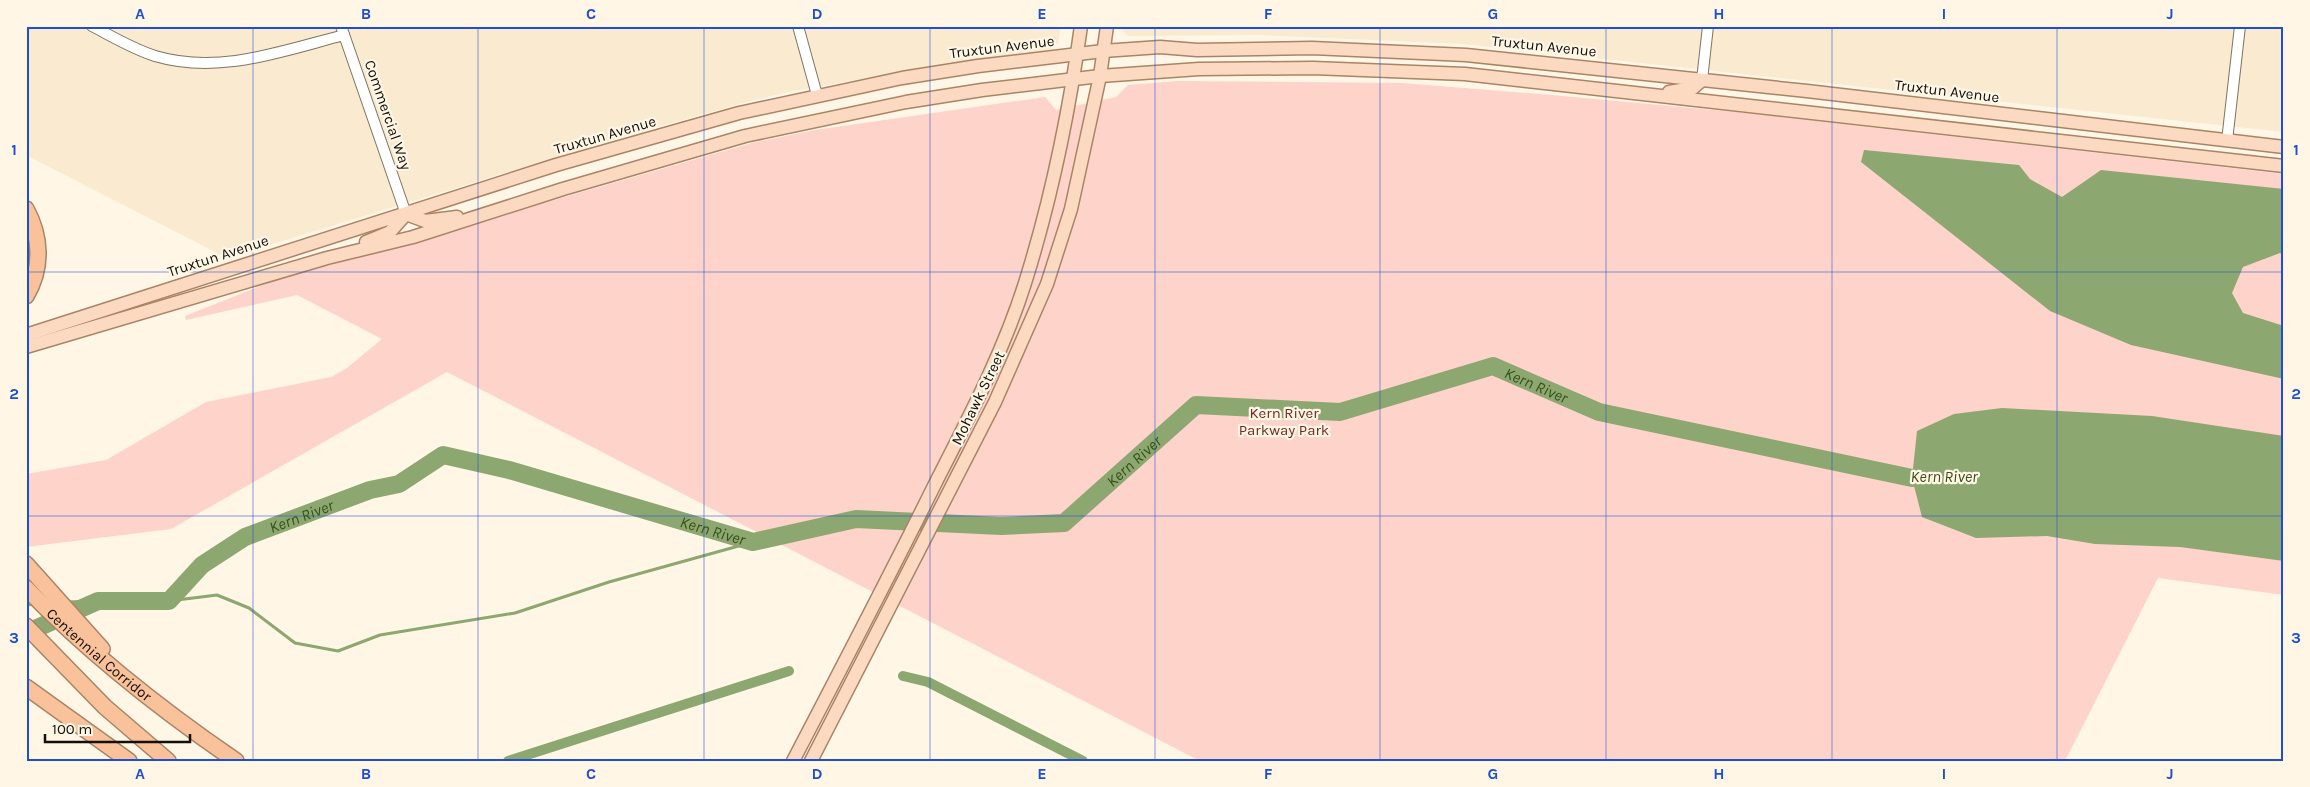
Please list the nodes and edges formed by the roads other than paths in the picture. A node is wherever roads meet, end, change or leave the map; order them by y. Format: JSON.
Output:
{"nodes":[{"id":1,"x":92,"y":26,"type":"edge"},
{"id":2,"x":798,"y":26,"type":"edge"},
{"id":3,"x":1081,"y":26,"type":"edge"},
{"id":4,"x":1107,"y":26,"type":"edge"},
{"id":5,"x":1708,"y":26,"type":"edge"},
{"id":6,"x":2240,"y":26,"type":"edge"},
{"id":7,"x":342,"y":30,"type":"edge"},
{"id":8,"x":1103,"y":51,"type":"junction"},
{"id":9,"x":1076,"y":55,"type":"junction"},
{"id":10,"x":1100,"y":76,"type":"junction"},
{"id":11,"x":1074,"y":79,"type":"junction"},
{"id":12,"x":1702,"y":80,"type":"junction"},
{"id":13,"x":1652,"y":94,"type":"junction"},
{"id":14,"x":817,"y":95,"type":"junction"},
{"id":15,"x":2227,"y":141,"type":"junction"},
{"id":16,"x":2284,"y":147,"type":"edge"},
{"id":17,"x":2140,"y":149,"type":"junction"},
{"id":18,"x":2282,"y":166,"type":"edge"},
{"id":19,"x":26,"y":209,"type":"edge"},
{"id":20,"x":406,"y":214,"type":"junction"},
{"id":21,"x":478,"y":215,"type":"junction"},
{"id":22,"x":326,"y":258,"type":"junction"},
{"id":23,"x":249,"y":262,"type":"junction"},
{"id":24,"x":26,"y":296,"type":"edge"},
{"id":25,"x":172,"y":305,"type":"junction"},
{"id":26,"x":26,"y":335,"type":"edge"},
{"id":27,"x":26,"y":347,"type":"edge"},
{"id":28,"x":26,"y":564,"type":"edge"},
{"id":29,"x":26,"y":588,"type":"edge"},
{"id":30,"x":26,"y":626,"type":"edge"},
{"id":31,"x":26,"y":687,"type":"edge"},
{"id":32,"x":152,"y":699,"type":"junction"},
{"id":33,"x":129,"y":761,"type":"edge"},
{"id":34,"x":168,"y":761,"type":"edge"},
{"id":35,"x":236,"y":761,"type":"edge"},
{"id":36,"x":793,"y":761,"type":"edge"},
{"id":37,"x":811,"y":761,"type":"edge"}],
"edges":[{"from":1,"to":7,"type":"street"},
{"from":2,"to":14,"type":"street"},
{"from":3,"to":9,"type":"main road","name":"Mohawk Street"},
{"from":4,"to":8,"type":"main road","name":"Mohawk Street"},
{"from":5,"to":12,"type":"street"},
{"from":6,"to":15,"type":"street"},
{"from":7,"to":20,"type":"street","name":"Commercial Way"},
{"from":8,"to":9,"type":"main road","name":"Truxtun Avenue"},
{"from":8,"to":10,"type":"main road","name":"Mohawk Street"},
{"from":8,"to":12,"type":"main road","name":"Truxtun Avenue"},
{"from":9,"to":11,"type":"main road","name":"Mohawk Street"},
{"from":9,"to":14,"type":"main road","name":"Truxtun Avenue"},
{"from":10,"to":11,"type":"main road"},
{"from":10,"to":13,"type":"main road"},
{"from":10,"to":37,"type":"main road","name":"Mohawk Street"},
{"from":11,"to":21,"type":"main road"},
{"from":11,"to":36,"type":"main road","name":"Mohawk Street"},
{"from":12,"to":13,"type":"main road"},
{"from":12,"to":15,"type":"main road","name":"Truxtun Avenue"},
{"from":13,"to":17,"type":"main road"},
{"from":14,"to":20,"type":"main road","name":"Truxtun Avenue"},
{"from":15,"to":16,"type":"main road","name":"Truxtun Avenue"},
{"from":15,"to":17,"type":"main road"},
{"from":15,"to":18,"type":"main road"},
{"from":17,"to":18,"type":"main road"},
{"from":19,"to":24,"type":"highway"},
{"from":20,"to":21,"type":"main road"},
{"from":20,"to":22,"type":"main road"},
{"from":20,"to":23,"type":"main road","name":"Truxtun Avenue"},
{"from":21,"to":22,"type":"main road"},
{"from":22,"to":25,"type":"main road"},
{"from":23,"to":25,"type":"main road"},
{"from":23,"to":26,"type":"main road","name":"Truxtun Avenue"},
{"from":25,"to":27,"type":"main road"},
{"from":28,"to":32,"type":"highway"},
{"from":29,"to":32,"type":"highway","name":"Centennial Corridor"},
{"from":30,"to":34,"type":"highway","name":"Centennial Corridor"},
{"from":31,"to":33,"type":"highway"},
{"from":32,"to":35,"type":"highway"}]}
